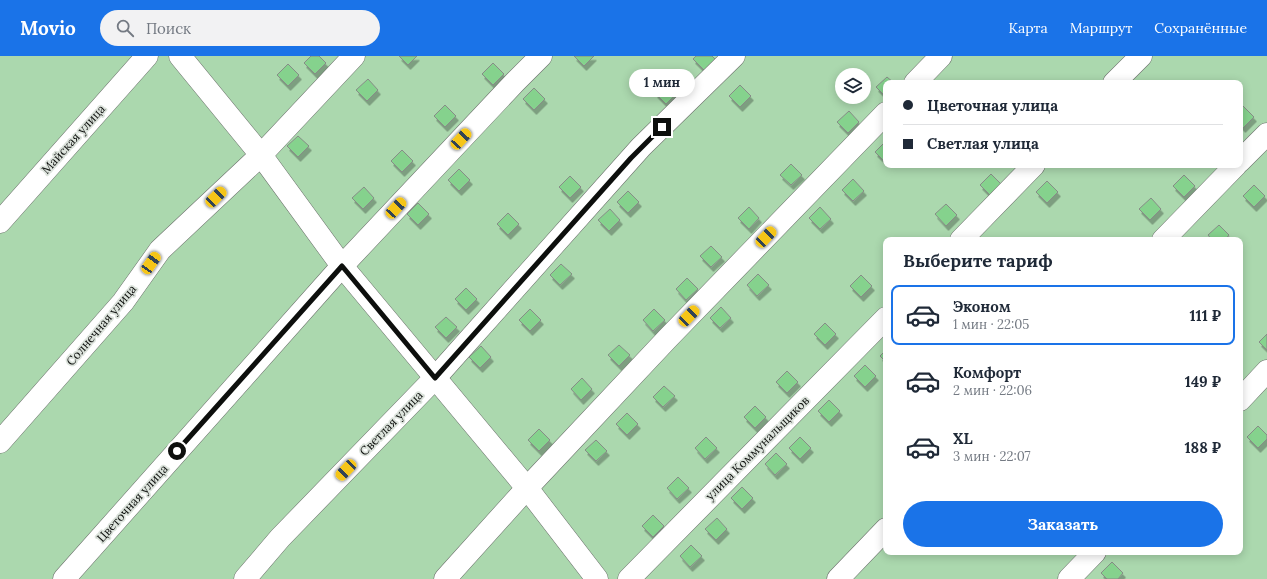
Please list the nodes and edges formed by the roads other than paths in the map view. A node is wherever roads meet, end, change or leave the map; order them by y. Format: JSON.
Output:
{"nodes":[{"id":1,"x":147,"y":56,"type":"edge"},
{"id":2,"x":180,"y":56,"type":"edge"},
{"id":3,"x":354,"y":56,"type":"edge"},
{"id":4,"x":541,"y":56,"type":"edge"},
{"id":5,"x":734,"y":56,"type":"edge"},
{"id":6,"x":941,"y":56,"type":"edge"},
{"id":7,"x":1141,"y":56,"type":"edge"},
{"id":8,"x":918,"y":80,"type":"edge"},
{"id":9,"x":1117,"y":80,"type":"edge"},
{"id":10,"x":883,"y":116,"type":"edge"},
{"id":11,"x":1267,"y":134,"type":"edge"},
{"id":12,"x":261,"y":155,"type":"junction"},
{"id":13,"x":1243,"y":158,"type":"edge"},
{"id":14,"x":1031,"y":168,"type":"edge"},
{"id":15,"x":1233,"y":168,"type":"edge"},
{"id":16,"x":0,"y":222,"type":"edge"},
{"id":17,"x":965,"y":237,"type":"edge"},
{"id":18,"x":1166,"y":237,"type":"edge"},
{"id":19,"x":342,"y":266,"type":"junction"},
{"id":20,"x":883,"y":321,"type":"edge"},
{"id":21,"x":1267,"y":371,"type":"edge"},
{"id":22,"x":435,"y":378,"type":"junction"},
{"id":23,"x":1243,"y":397,"type":"edge"},
{"id":24,"x":0,"y":442,"type":"edge"},
{"id":25,"x":527,"y":488,"type":"junction"},
{"id":26,"x":883,"y":532,"type":"edge"},
{"id":27,"x":1092,"y":555,"type":"edge"},
{"id":28,"x":64,"y":579,"type":"edge"},
{"id":29,"x":245,"y":579,"type":"edge"},
{"id":30,"x":445,"y":579,"type":"edge"},
{"id":31,"x":597,"y":579,"type":"edge"},
{"id":32,"x":629,"y":579,"type":"edge"},
{"id":33,"x":838,"y":579,"type":"edge"},
{"id":34,"x":1069,"y":579,"type":"edge"}],
"edges":[{"from":1,"to":16,"type":"street","name":"Майская улица"},
{"from":2,"to":12,"type":"street"},
{"from":3,"to":12,"type":"street","name":"Солнечная улица"},
{"from":4,"to":19,"type":"street","name":"Цветочная улица"},
{"from":5,"to":22,"type":"street","name":"Светлая улица"},
{"from":6,"to":8,"type":"street"},
{"from":7,"to":9,"type":"street"},
{"from":10,"to":25,"type":"street"},
{"from":11,"to":13,"type":"street"},
{"from":12,"to":19,"type":"street"},
{"from":12,"to":24,"type":"street","name":"Солнечная улица"},
{"from":14,"to":17,"type":"street"},
{"from":15,"to":18,"type":"street"},
{"from":19,"to":22,"type":"street"},
{"from":19,"to":28,"type":"street","name":"Цветочная улица"},
{"from":20,"to":32,"type":"street","name":"улица Коммунальщиков"},
{"from":21,"to":23,"type":"street"},
{"from":22,"to":25,"type":"street"},
{"from":22,"to":29,"type":"street","name":"Светлая улица"},
{"from":25,"to":30,"type":"street"},
{"from":25,"to":31,"type":"street"},
{"from":26,"to":33,"type":"street"},
{"from":27,"to":34,"type":"street"}]}
